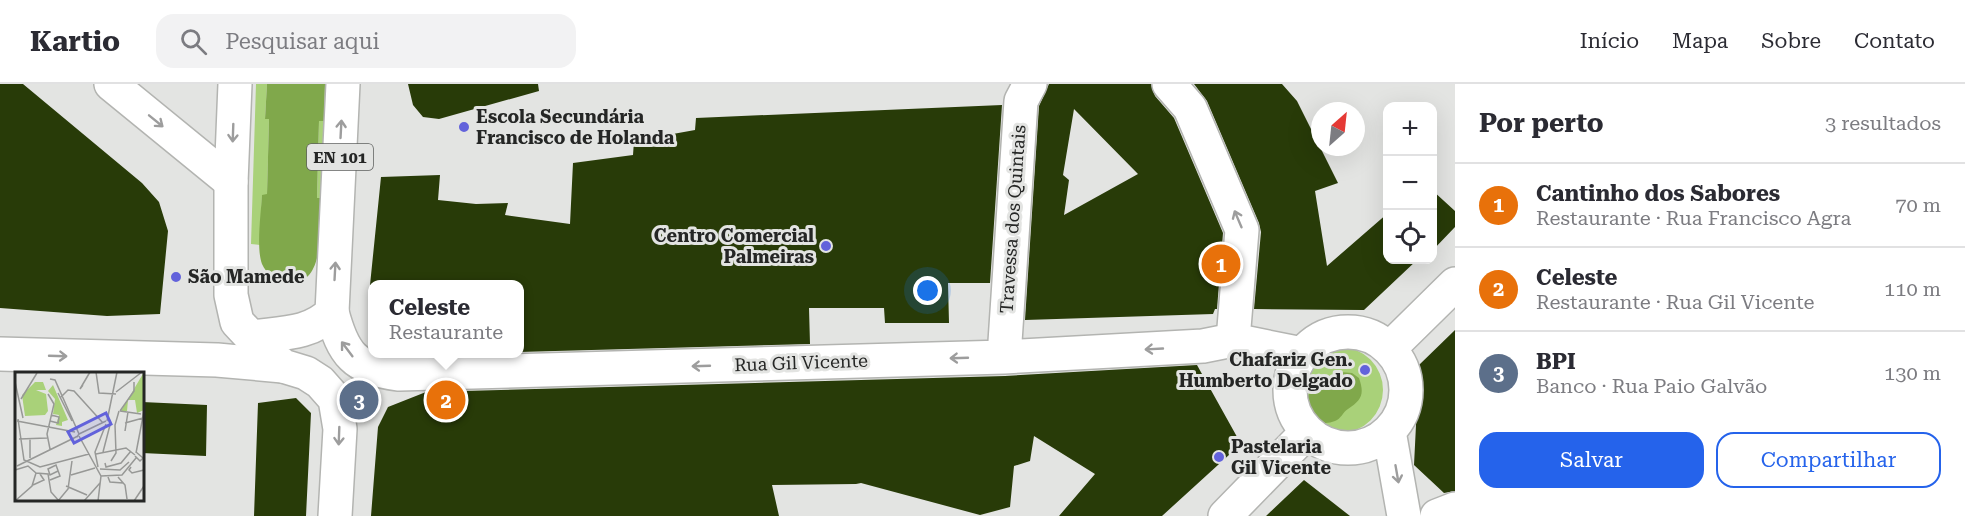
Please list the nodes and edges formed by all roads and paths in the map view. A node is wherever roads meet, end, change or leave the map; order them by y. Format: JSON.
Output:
{"nodes":[{"id":1,"x":111,"y":84,"type":"edge"},
{"id":2,"x":234,"y":84,"type":"edge"},
{"id":3,"x":343,"y":84,"type":"edge"},
{"id":4,"x":1030,"y":84,"type":"edge"},
{"id":5,"x":1169,"y":84,"type":"edge"},
{"id":6,"x":231,"y":182,"type":"junction"},
{"id":7,"x":1455,"y":284,"type":"edge"},
{"id":8,"x":332,"y":312,"type":"junction"},
{"id":9,"x":251,"y":337,"type":"junction"},
{"id":10,"x":1233,"y":340,"type":"junction"},
{"id":11,"x":1390,"y":348,"type":"junction"},
{"id":12,"x":0,"y":354,"type":"edge"},
{"id":13,"x":1302,"y":354,"type":"junction"},
{"id":14,"x":1004,"y":357,"type":"junction"},
{"id":15,"x":195,"y":360,"type":"junction"},
{"id":16,"x":283,"y":366,"type":"junction"},
{"id":17,"x":1389,"y":431,"type":"junction"},
{"id":18,"x":1307,"y":432,"type":"junction"},
{"id":19,"x":1455,"y":509,"type":"edge"},
{"id":20,"x":335,"y":516,"type":"edge"},
{"id":21,"x":1225,"y":516,"type":"edge"},
{"id":22,"x":1404,"y":516,"type":"edge"},
{"id":23,"x":1437,"y":516,"type":"edge"}],
"edges":[{"from":1,"to":6,"type":"street","one_way":true},
{"from":2,"to":6,"type":"street","one_way":true},
{"from":8,"to":3,"type":"street","number":"EN 101","one_way":true},
{"from":4,"to":14,"type":"street","name":"Travessa dos Quintais"},
{"from":10,"to":5,"type":"street","one_way":true},
{"from":6,"to":9,"type":"street"},
{"from":7,"to":11,"type":"street"},
{"from":8,"to":9,"type":"street"},
{"from":14,"to":8,"type":"street","name":"Rua Gil Vicente","one_way":true},
{"from":9,"to":15,"type":"street"},
{"from":9,"to":16,"type":"street"},
{"from":10,"to":13,"type":"street","name":"Rua Gil Vicente"},
{"from":10,"to":14,"type":"street","name":"Rua Gil Vicente","one_way":true},
{"from":11,"to":13,"type":"street"},
{"from":11,"to":17,"type":"street"},
{"from":12,"to":15,"type":"street","one_way":true},
{"from":13,"to":18,"type":"street"},
{"from":15,"to":16,"type":"street"},
{"from":16,"to":20,"type":"street","one_way":true},
{"from":17,"to":18,"type":"street"},
{"from":17,"to":22,"type":"street","one_way":true},
{"from":18,"to":21,"type":"street"},
{"from":19,"to":23,"type":"street"}]}
